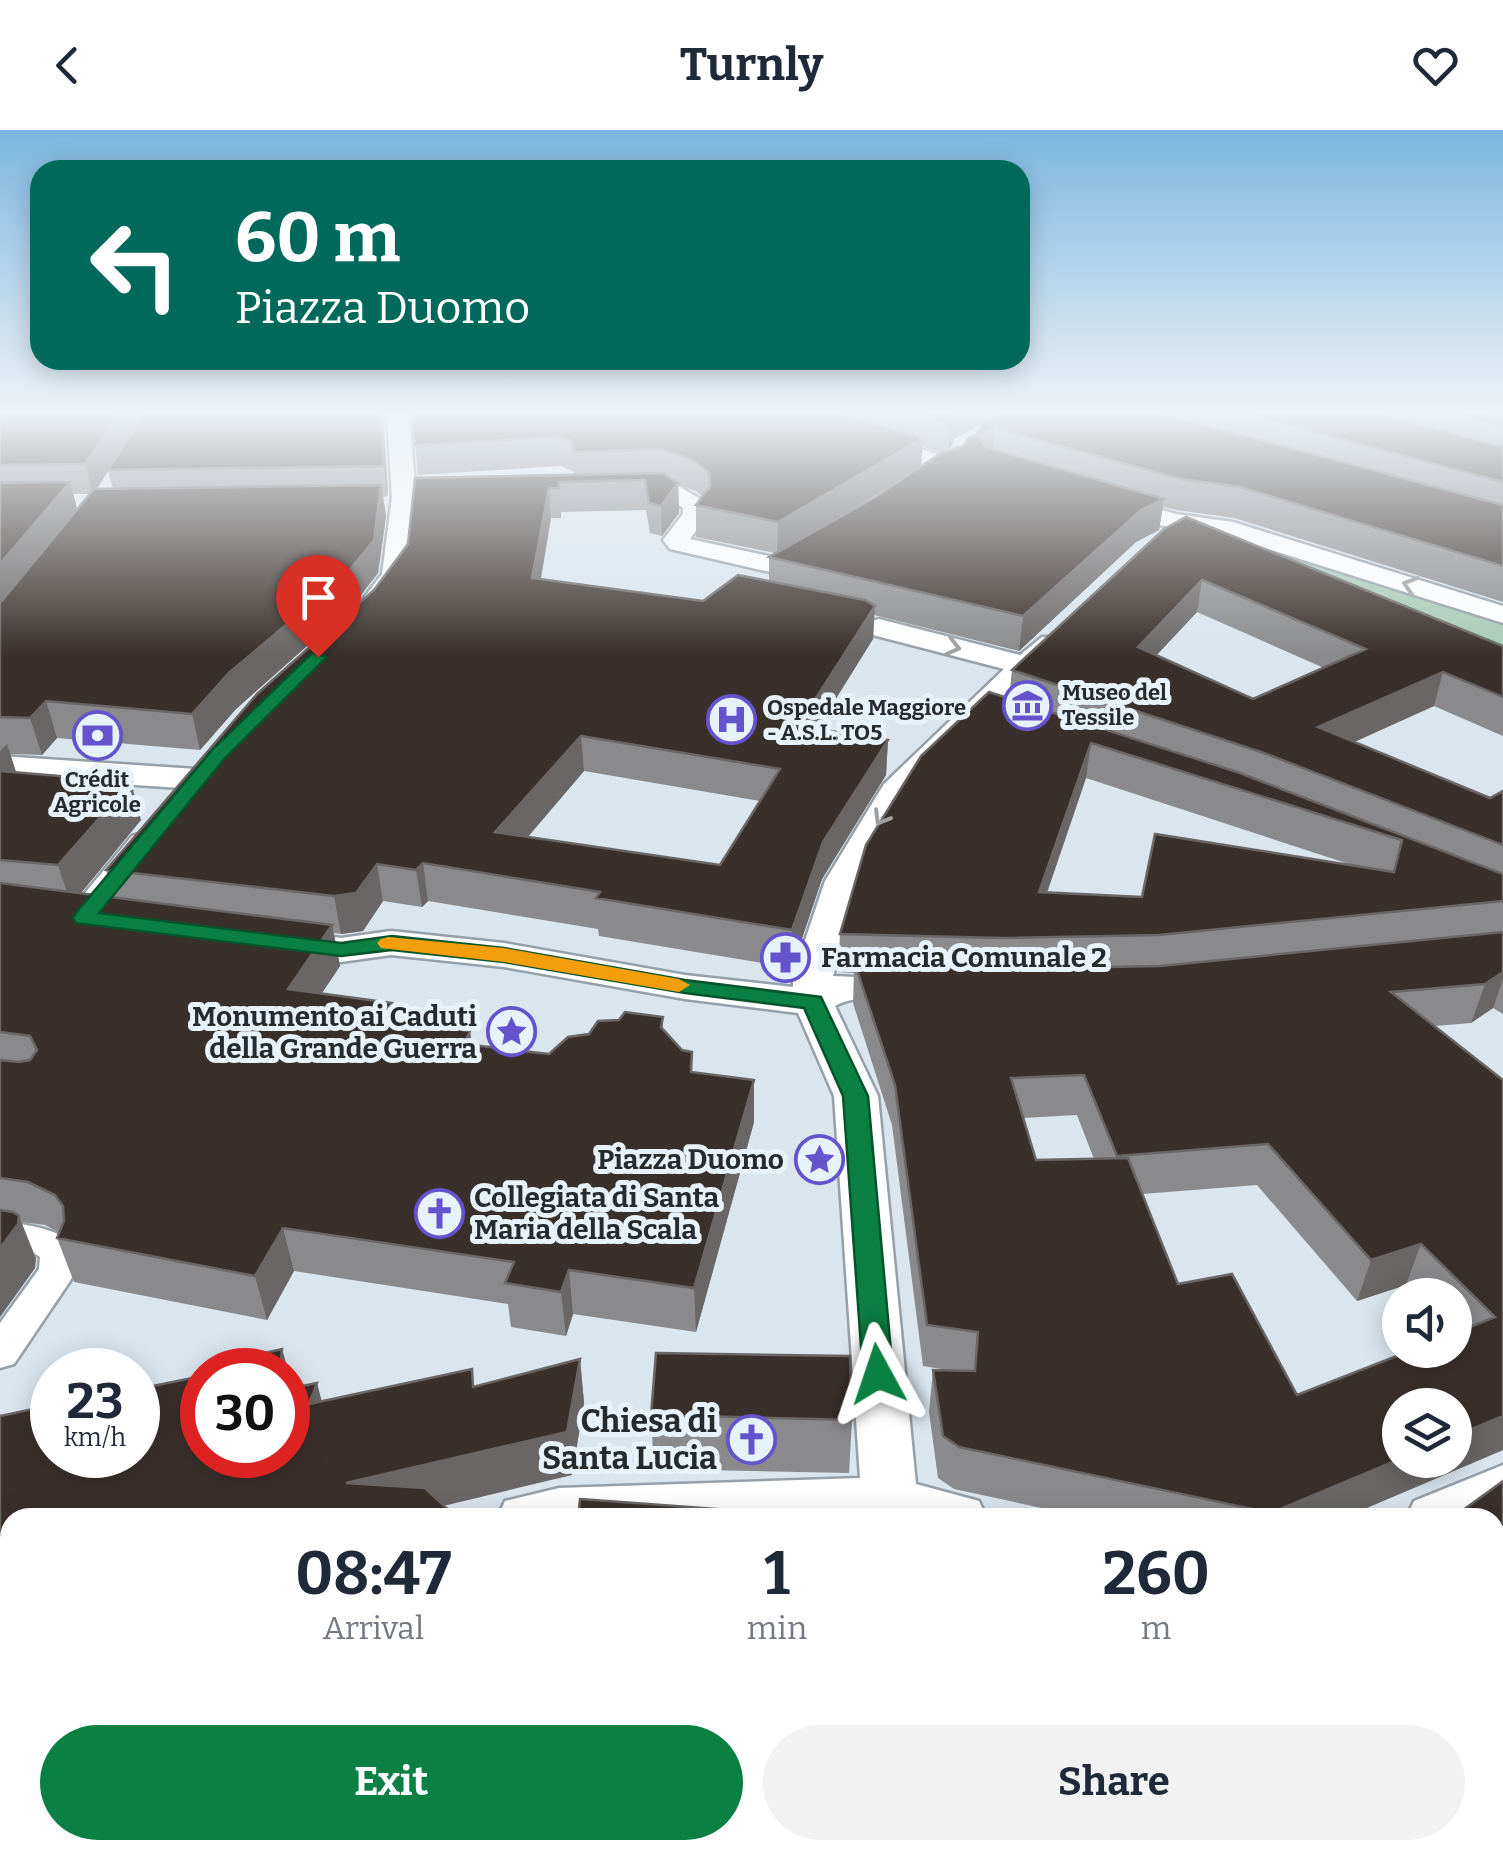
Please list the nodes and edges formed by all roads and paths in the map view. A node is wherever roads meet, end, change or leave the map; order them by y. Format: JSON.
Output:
{"nodes":[{"id":1,"x":407,"y":494,"type":"edge"},
{"id":2,"x":679,"y":494,"type":"edge"},
{"id":3,"x":1086,"y":494,"type":"edge"},
{"id":4,"x":751,"y":585,"type":"edge"},
{"id":5,"x":1503,"y":615,"type":"edge"},
{"id":6,"x":1076,"y":621,"type":"edge"},
{"id":7,"x":353,"y":625,"type":"edge"},
{"id":8,"x":879,"y":628,"type":"dead end"},
{"id":9,"x":1026,"y":666,"type":"junction"},
{"id":10,"x":977,"y":709,"type":"junction"},
{"id":11,"x":1014,"y":720,"type":"edge"},
{"id":12,"x":218,"y":754,"type":"edge"},
{"id":13,"x":0,"y":766,"type":"edge"},
{"id":14,"x":196,"y":779,"type":"junction"},
{"id":15,"x":123,"y":923,"type":"edge"},
{"id":16,"x":242,"y":938,"type":"edge"},
{"id":17,"x":941,"y":990,"type":"edge"},
{"id":18,"x":812,"y":1002,"type":"junction"},
{"id":19,"x":0,"y":1234,"type":"edge"},
{"id":20,"x":0,"y":1353,"type":"edge"},
{"id":21,"x":1503,"y":1490,"type":"edge"},
{"id":22,"x":890,"y":1502,"type":"junction"},
{"id":23,"x":732,"y":1508,"type":"edge"},
{"id":24,"x":916,"y":1508,"type":"edge"},
{"id":25,"x":1459,"y":1508,"type":"edge"}],
"edges":[{"from":1,"to":7,"type":"street"},
{"from":2,"to":4,"type":"street"},
{"from":5,"to":3,"type":"street","one_way":true},
{"from":6,"to":9,"type":"street"},
{"from":8,"to":9,"type":"street","one_way":true},
{"from":9,"to":10,"type":"street"},
{"from":10,"to":11,"type":"street"},
{"from":10,"to":18,"type":"street","one_way":true},
{"from":12,"to":14,"type":"street"},
{"from":13,"to":14,"type":"street"},
{"from":14,"to":15,"type":"street"},
{"from":16,"to":18,"type":"street"},
{"from":17,"to":18,"type":"street"},
{"from":18,"to":22,"type":"street"},
{"from":19,"to":20,"type":"street"},
{"from":21,"to":25,"type":"street"},
{"from":22,"to":23,"type":"street"},
{"from":22,"to":24,"type":"street"}]}
